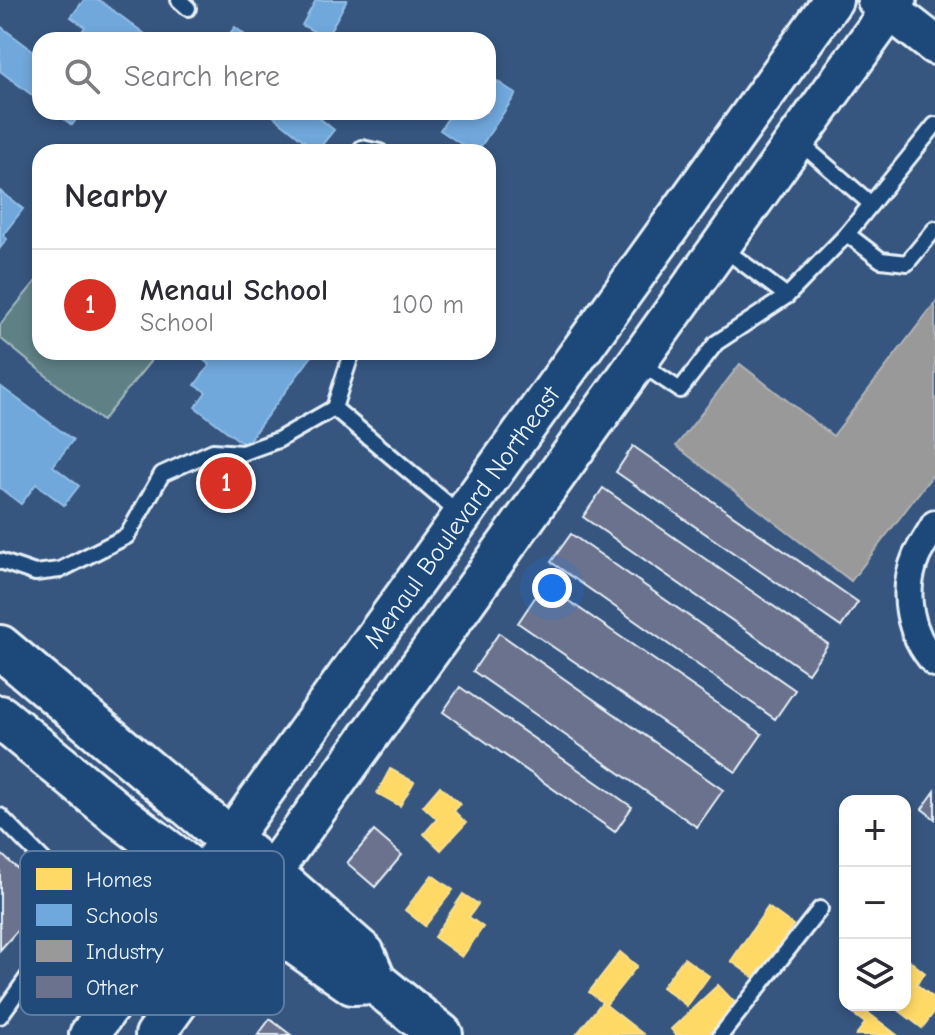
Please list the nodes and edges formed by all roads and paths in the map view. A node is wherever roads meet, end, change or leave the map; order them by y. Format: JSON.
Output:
{"nodes":[{"id":1,"x":833,"y":0,"type":"edge"},
{"id":2,"x":888,"y":3,"type":"edge"},
{"id":3,"x":935,"y":45,"type":"edge"},
{"id":4,"x":934,"y":129,"type":"edge"},
{"id":5,"x":796,"y":140,"type":"junction"},
{"id":6,"x":871,"y":204,"type":"junction"},
{"id":7,"x":935,"y":229,"type":"edge"},
{"id":8,"x":847,"y":234,"type":"junction"},
{"id":9,"x":720,"y":246,"type":"junction"},
{"id":10,"x":787,"y":296,"type":"junction"},
{"id":11,"x":349,"y":360,"type":"edge"},
{"id":12,"x":637,"y":361,"type":"junction"},
{"id":13,"x":334,"y":408,"type":"junction"},
{"id":14,"x":462,"y":517,"type":"junction"},
{"id":15,"x":935,"y":524,"type":"edge"},
{"id":16,"x":504,"y":546,"type":"junction"},
{"id":17,"x":0,"y":561,"type":"edge"},
{"id":18,"x":0,"y":647,"type":"edge"},
{"id":19,"x":935,"y":663,"type":"edge"},
{"id":20,"x":0,"y":717,"type":"edge"},
{"id":21,"x":0,"y":816,"type":"edge"},
{"id":22,"x":230,"y":839,"type":"junction"},
{"id":23,"x":35,"y":851,"type":"edge"},
{"id":24,"x":167,"y":851,"type":"edge"},
{"id":25,"x":221,"y":851,"type":"edge"},
{"id":26,"x":245,"y":851,"type":"edge"},
{"id":27,"x":284,"y":854,"type":"edge"},
{"id":28,"x":284,"y":884,"type":"edge"},
{"id":29,"x":820,"y":909,"type":"dead end"},
{"id":30,"x":284,"y":935,"type":"edge"},
{"id":31,"x":375,"y":982,"type":"junction"},
{"id":32,"x":20,"y":988,"type":"edge"},
{"id":33,"x":103,"y":1015,"type":"edge"},
{"id":34,"x":169,"y":1015,"type":"edge"},
{"id":35,"x":0,"y":1016,"type":"edge"},
{"id":36,"x":89,"y":1035,"type":"edge"},
{"id":37,"x":155,"y":1035,"type":"edge"},
{"id":38,"x":441,"y":1035,"type":"edge"},
{"id":39,"x":721,"y":1035,"type":"edge"}],
"edges":[{"from":1,"to":14,"type":"main road","name":"Menaul Boulevard Northeast"},
{"from":2,"to":3,"type":"main road"},
{"from":2,"to":5,"type":"main road","name":"Menaul Boulevard Northeast"},
{"from":4,"to":6,"type":"lane"},
{"from":5,"to":6,"type":"lane"},
{"from":5,"to":9,"type":"main road","name":"Menaul Boulevard Northeast"},
{"from":6,"to":8,"type":"lane"},
{"from":7,"to":8,"type":"lane"},
{"from":8,"to":10,"type":"lane"},
{"from":9,"to":10,"type":"lane"},
{"from":9,"to":12,"type":"main road","name":"Menaul Boulevard Northeast"},
{"from":10,"to":12,"type":"lane"},
{"from":11,"to":13,"type":"lane"},
{"from":12,"to":16,"type":"main road","name":"Menaul Boulevard Northeast"},
{"from":13,"to":14,"type":"lane"},
{"from":13,"to":17,"type":"lane"},
{"from":14,"to":16,"type":"main road"},
{"from":14,"to":22,"type":"main road","name":"Menaul Boulevard Northeast"},
{"from":15,"to":19,"type":"street"},
{"from":16,"to":27,"type":"main road","name":"Menaul Boulevard Northeast"},
{"from":18,"to":22,"type":"main road"},
{"from":20,"to":24,"type":"main road"},
{"from":21,"to":23,"type":"lane"},
{"from":22,"to":25,"type":"main road","name":"Menaul Boulevard Northeast"},
{"from":22,"to":26,"type":"main road"},
{"from":28,"to":31,"type":"main road"},
{"from":29,"to":39,"type":"lane"},
{"from":30,"to":31,"type":"main road"},
{"from":31,"to":38,"type":"main road"},
{"from":32,"to":35,"type":"lane"},
{"from":33,"to":36,"type":"main road","name":"Menaul Boulevard Northeast"},
{"from":34,"to":37,"type":"main road","name":"Menaul Boulevard Northeast"}]}
